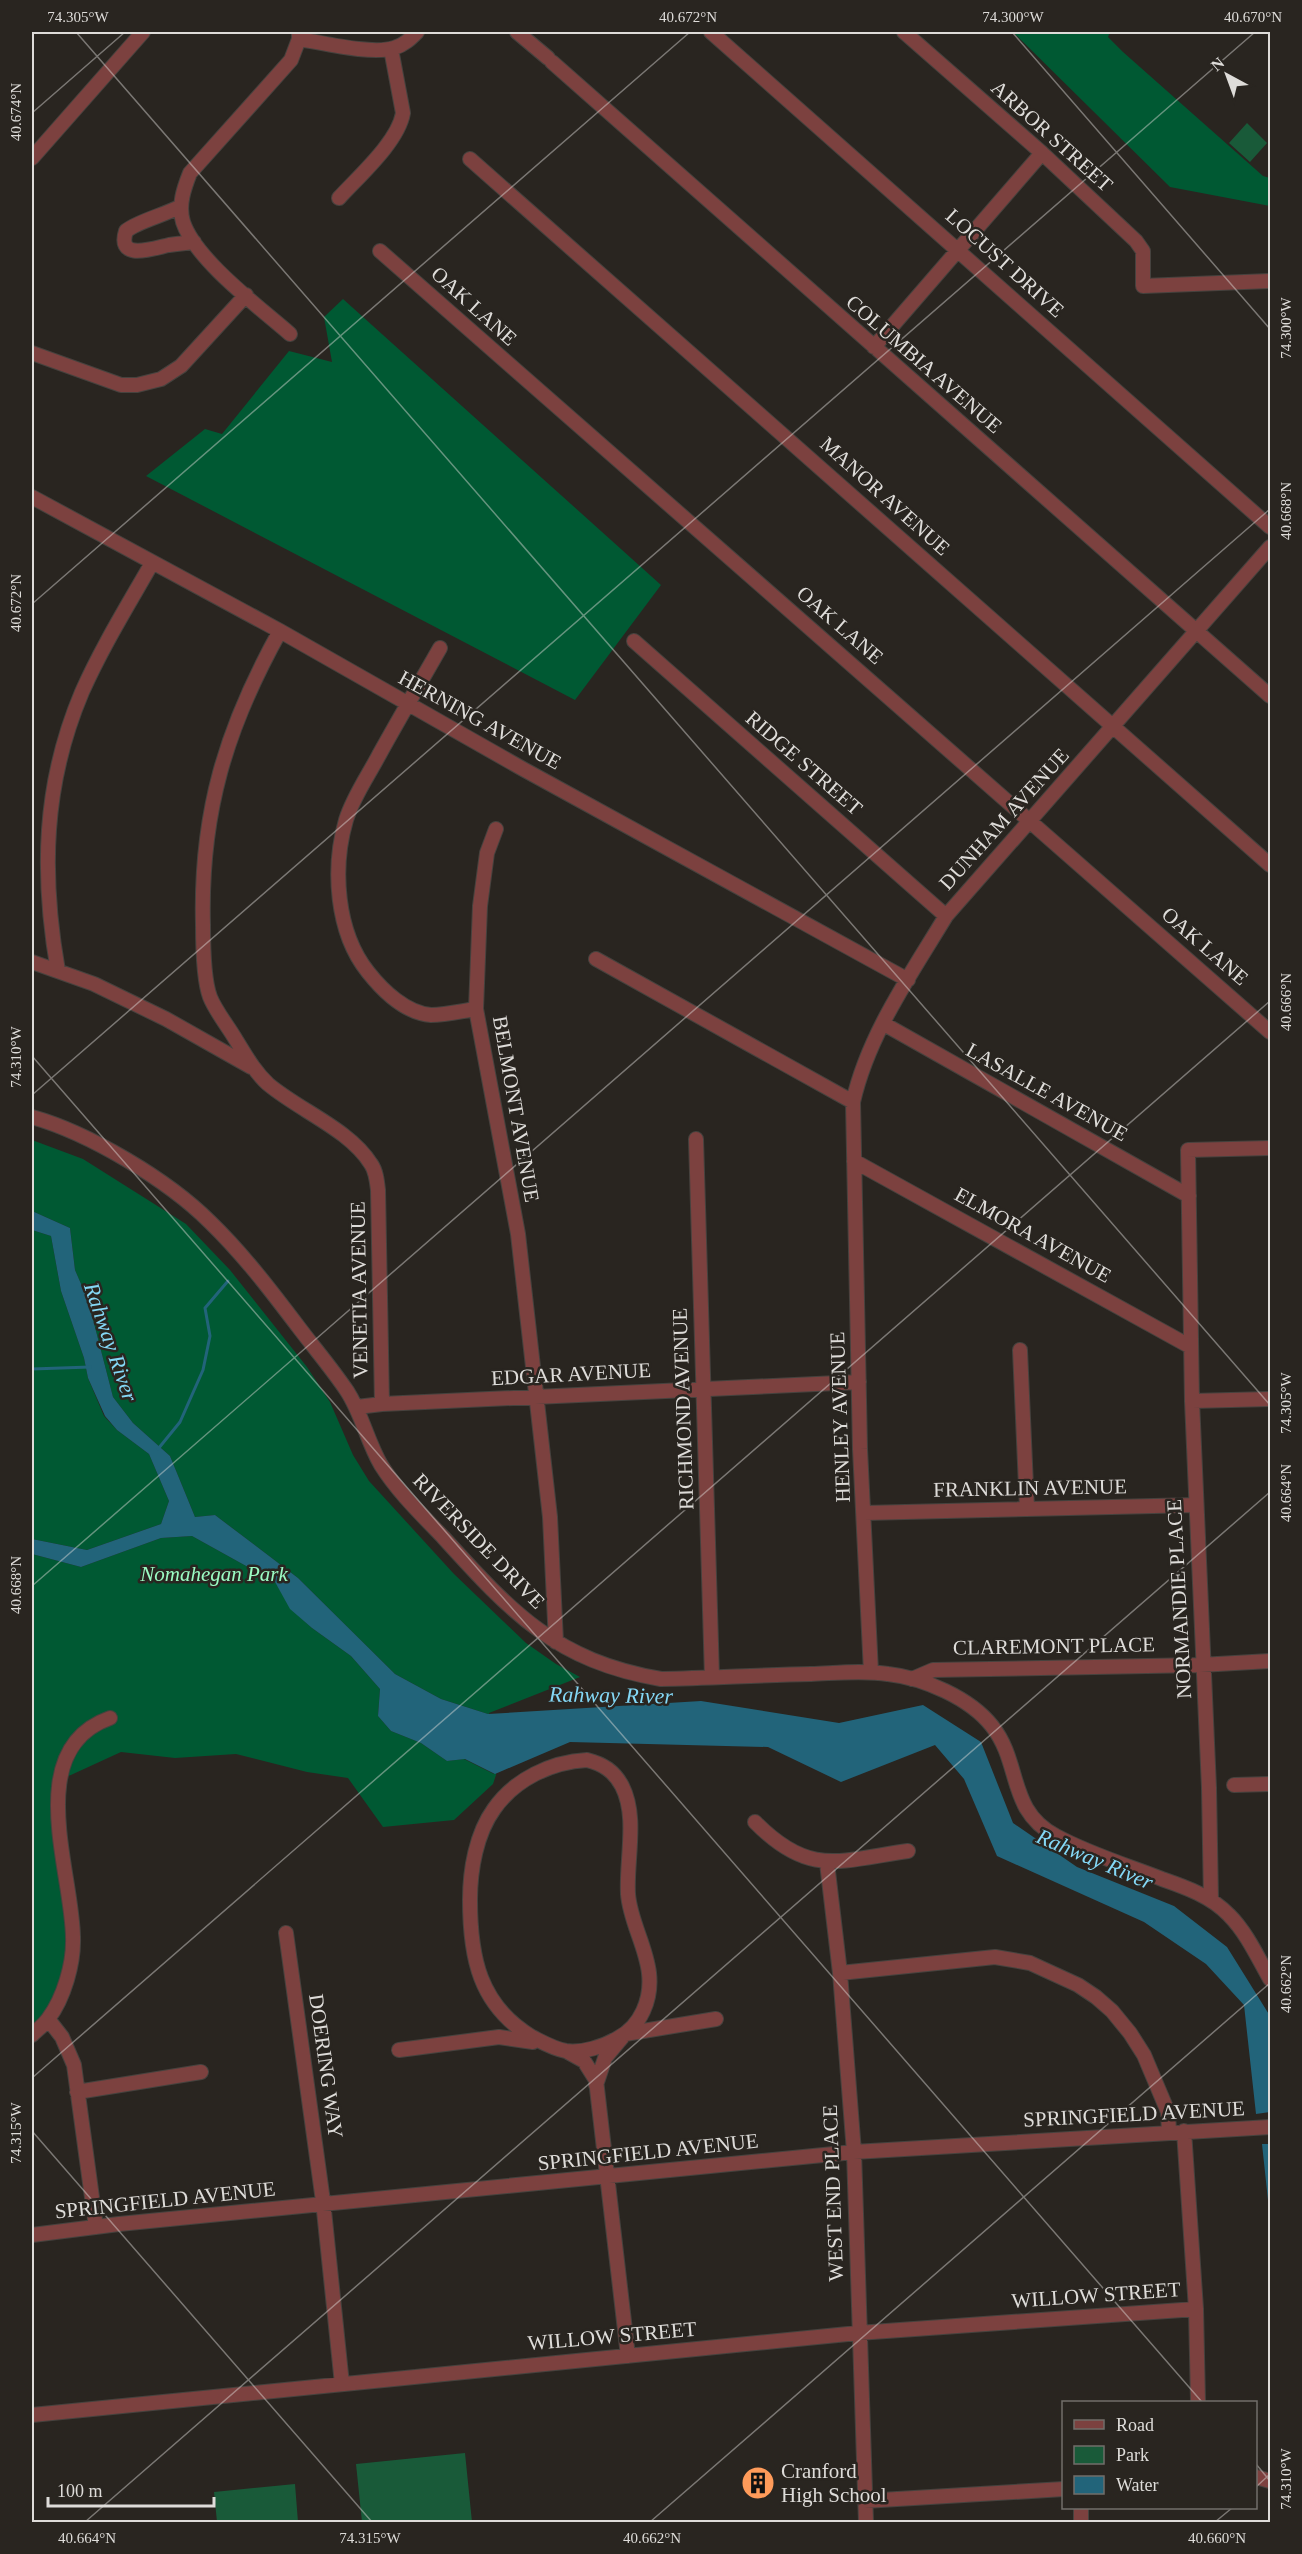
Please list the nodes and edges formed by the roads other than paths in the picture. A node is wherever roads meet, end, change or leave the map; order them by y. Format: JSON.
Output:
{"nodes":[{"id":1,"x":144,"y":32,"type":"edge"},
{"id":2,"x":417,"y":32,"type":"edge"},
{"id":3,"x":517,"y":32,"type":"edge"},
{"id":4,"x":711,"y":32,"type":"edge"},
{"id":5,"x":904,"y":32,"type":"edge"},
{"id":6,"x":299,"y":35,"type":"edge"},
{"id":7,"x":391,"y":49,"type":"junction"},
{"id":8,"x":1042,"y":153,"type":"junction"},
{"id":9,"x":32,"y":158,"type":"edge"},
{"id":10,"x":470,"y":159,"type":"dead end"},
{"id":11,"x":339,"y":198,"type":"dead end"},
{"id":12,"x":181,"y":206,"type":"junction"},
{"id":13,"x":194,"y":242,"type":"junction"},
{"id":14,"x":959,"y":250,"type":"junction"},
{"id":15,"x":380,"y":251,"type":"dead end"},
{"id":16,"x":1270,"y":281,"type":"edge"},
{"id":17,"x":246,"y":295,"type":"junction"},
{"id":18,"x":290,"y":334,"type":"dead end"},
{"id":19,"x":874,"y":347,"type":"junction"},
{"id":20,"x":32,"y":353,"type":"edge"},
{"id":21,"x":32,"y":497,"type":"edge"},
{"id":22,"x":1270,"y":527,"type":"edge"},
{"id":23,"x":1270,"y":547,"type":"edge"},
{"id":24,"x":152,"y":563,"type":"junction"},
{"id":25,"x":280,"y":631,"type":"junction"},
{"id":26,"x":1197,"y":632,"type":"junction"},
{"id":27,"x":634,"y":641,"type":"dead end"},
{"id":28,"x":440,"y":648,"type":"dead end"},
{"id":29,"x":1270,"y":696,"type":"edge"},
{"id":30,"x":408,"y":704,"type":"junction"},
{"id":31,"x":1114,"y":727,"type":"junction"},
{"id":32,"x":1029,"y":820,"type":"junction"},
{"id":33,"x":496,"y":829,"type":"dead end"},
{"id":34,"x":1270,"y":865,"type":"edge"},
{"id":35,"x":946,"y":916,"type":"junction"},
{"id":36,"x":596,"y":959,"type":"dead end"},
{"id":37,"x":32,"y":962,"type":"edge"},
{"id":38,"x":58,"y":971,"type":"junction"},
{"id":39,"x":908,"y":980,"type":"junction"},
{"id":40,"x":476,"y":1009,"type":"junction"},
{"id":41,"x":884,"y":1024,"type":"junction"},
{"id":42,"x":1270,"y":1032,"type":"edge"},
{"id":43,"x":253,"y":1068,"type":"junction"},
{"id":44,"x":853,"y":1102,"type":"junction"},
{"id":45,"x":32,"y":1117,"type":"edge"},
{"id":46,"x":696,"y":1139,"type":"dead end"},
{"id":47,"x":1270,"y":1148,"type":"edge"},
{"id":48,"x":854,"y":1161,"type":"junction"},
{"id":49,"x":1189,"y":1196,"type":"junction"},
{"id":50,"x":1191,"y":1347,"type":"junction"},
{"id":51,"x":1020,"y":1350,"type":"dead end"},
{"id":52,"x":858,"y":1382,"type":"junction"},
{"id":53,"x":704,"y":1389,"type":"junction"},
{"id":54,"x":536,"y":1397,"type":"junction"},
{"id":55,"x":1270,"y":1399,"type":"edge"},
{"id":56,"x":1192,"y":1401,"type":"junction"},
{"id":57,"x":382,"y":1404,"type":"junction"},
{"id":58,"x":357,"y":1407,"type":"junction"},
{"id":59,"x":1196,"y":1505,"type":"junction"},
{"id":60,"x":1027,"y":1509,"type":"junction"},
{"id":61,"x":864,"y":1513,"type":"junction"},
{"id":62,"x":556,"y":1642,"type":"junction"},
{"id":63,"x":1270,"y":1661,"type":"edge"},
{"id":64,"x":1203,"y":1664,"type":"junction"},
{"id":65,"x":871,"y":1672,"type":"junction"},
{"id":66,"x":712,"y":1677,"type":"junction"},
{"id":67,"x":912,"y":1679,"type":"junction"},
{"id":68,"x":110,"y":1718,"type":"dead end"},
{"id":69,"x":1270,"y":1784,"type":"edge"},
{"id":70,"x":1234,"y":1785,"type":"dead end"},
{"id":71,"x":755,"y":1822,"type":"dead end"},
{"id":72,"x":908,"y":1851,"type":"dead end"},
{"id":73,"x":827,"y":1863,"type":"junction"},
{"id":74,"x":1211,"y":1900,"type":"junction"},
{"id":75,"x":286,"y":1933,"type":"dead end"},
{"id":76,"x":840,"y":1973,"type":"junction"},
{"id":77,"x":1270,"y":1980,"type":"edge"},
{"id":78,"x":48,"y":2019,"type":"junction"},
{"id":79,"x":716,"y":2019,"type":"dead end"},
{"id":80,"x":625,"y":2034,"type":"junction"},
{"id":81,"x":32,"y":2035,"type":"edge"},
{"id":82,"x":399,"y":2050,"type":"dead end"},
{"id":83,"x":565,"y":2051,"type":"junction"},
{"id":84,"x":201,"y":2072,"type":"dead end"},
{"id":85,"x":596,"y":2085,"type":"junction"},
{"id":86,"x":77,"y":2092,"type":"junction"},
{"id":87,"x":1270,"y":2127,"type":"edge"},
{"id":88,"x":1184,"y":2131,"type":"junction"},
{"id":89,"x":1169,"y":2132,"type":"junction"},
{"id":90,"x":855,"y":2152,"type":"junction"},
{"id":91,"x":607,"y":2178,"type":"junction"},
{"id":92,"x":323,"y":2205,"type":"junction"},
{"id":93,"x":96,"y":2227,"type":"junction"},
{"id":94,"x":32,"y":2235,"type":"edge"},
{"id":95,"x":1197,"y":2308,"type":"junction"},
{"id":96,"x":858,"y":2333,"type":"junction"},
{"id":97,"x":628,"y":2356,"type":"junction"},
{"id":98,"x":342,"y":2384,"type":"junction"},
{"id":99,"x":1198,"y":2401,"type":"edge"},
{"id":100,"x":32,"y":2415,"type":"edge"},
{"id":101,"x":1062,"y":2489,"type":"edge"},
{"id":102,"x":864,"y":2501,"type":"junction"},
{"id":103,"x":866,"y":2523,"type":"edge"}],
"edges":[{"from":1,"to":9,"type":"street"},
{"from":2,"to":7,"type":"street"},
{"from":3,"to":19,"type":"street","name":"COLUMBIA AVENUE"},
{"from":4,"to":14,"type":"street","name":"LOCUST DRIVE"},
{"from":5,"to":8,"type":"street","name":"ARBOR STREET"},
{"from":6,"to":7,"type":"street"},
{"from":6,"to":12,"type":"street"},
{"from":7,"to":11,"type":"street"},
{"from":8,"to":14,"type":"street"},
{"from":8,"to":16,"type":"street","name":"ARBOR STREET"},
{"from":10,"to":31,"type":"street","name":"MANOR AVENUE"},
{"from":12,"to":13,"type":"street"},
{"from":12,"to":13,"type":"street"},
{"from":13,"to":17,"type":"street"},
{"from":14,"to":19,"type":"street"},
{"from":14,"to":22,"type":"street","name":"LOCUST DRIVE"},
{"from":15,"to":32,"type":"street","name":"OAK LANE"},
{"from":17,"to":18,"type":"street"},
{"from":17,"to":20,"type":"street"},
{"from":19,"to":26,"type":"street","name":"COLUMBIA AVENUE"},
{"from":21,"to":24,"type":"street","name":"HERNING AVENUE"},
{"from":23,"to":26,"type":"street","name":"DUNHAM AVENUE"},
{"from":24,"to":25,"type":"street","name":"HERNING AVENUE"},
{"from":24,"to":38,"type":"street"},
{"from":25,"to":30,"type":"street","name":"HERNING AVENUE"},
{"from":25,"to":43,"type":"street"},
{"from":26,"to":29,"type":"street","name":"COLUMBIA AVENUE"},
{"from":26,"to":31,"type":"street","name":"DUNHAM AVENUE"},
{"from":27,"to":35,"type":"street","name":"RIDGE STREET"},
{"from":28,"to":30,"type":"street"},
{"from":30,"to":39,"type":"street","name":"HERNING AVENUE"},
{"from":30,"to":40,"type":"street"},
{"from":31,"to":32,"type":"street","name":"DUNHAM AVENUE"},
{"from":31,"to":34,"type":"street","name":"MANOR AVENUE"},
{"from":32,"to":35,"type":"street","name":"DUNHAM AVENUE"},
{"from":32,"to":42,"type":"street","name":"OAK LANE"},
{"from":33,"to":40,"type":"street","name":"BELMONT AVENUE"},
{"from":35,"to":39,"type":"street","name":"DUNHAM AVENUE"},
{"from":36,"to":44,"type":"street"},
{"from":37,"to":38,"type":"street"},
{"from":38,"to":43,"type":"street"},
{"from":39,"to":41,"type":"street","name":"DUNHAM AVENUE"},
{"from":40,"to":54,"type":"street","name":"BELMONT AVENUE"},
{"from":41,"to":44,"type":"street","name":"DUNHAM AVENUE"},
{"from":41,"to":49,"type":"street","name":"LASALLE AVENUE"},
{"from":43,"to":57,"type":"street","name":"VENETIA AVENUE"},
{"from":44,"to":48,"type":"street","name":"DUNHAM AVENUE"},
{"from":45,"to":58,"type":"street","name":"RIVERSIDE DRIVE"},
{"from":46,"to":53,"type":"street","name":"RICHMOND AVENUE"},
{"from":47,"to":49,"type":"street","name":"NORMANDIE PLACE"},
{"from":48,"to":50,"type":"street","name":"ELMORA AVENUE"},
{"from":48,"to":52,"type":"street","name":"HENLEY AVENUE"},
{"from":49,"to":50,"type":"street","name":"NORMANDIE PLACE"},
{"from":50,"to":56,"type":"street","name":"NORMANDIE PLACE"},
{"from":51,"to":60,"type":"street"},
{"from":52,"to":53,"type":"street","name":"EDGAR AVENUE"},
{"from":52,"to":61,"type":"street","name":"HENLEY AVENUE"},
{"from":53,"to":54,"type":"street","name":"EDGAR AVENUE"},
{"from":53,"to":66,"type":"street","name":"RICHMOND AVENUE"},
{"from":54,"to":57,"type":"street","name":"EDGAR AVENUE"},
{"from":54,"to":62,"type":"street","name":"BELMONT AVENUE"},
{"from":55,"to":56,"type":"street"},
{"from":56,"to":59,"type":"street","name":"NORMANDIE PLACE"},
{"from":57,"to":58,"type":"street","name":"EDGAR AVENUE"},
{"from":58,"to":62,"type":"street","name":"RIVERSIDE DRIVE"},
{"from":59,"to":60,"type":"street","name":"FRANKLIN AVENUE"},
{"from":59,"to":64,"type":"street","name":"NORMANDIE PLACE"},
{"from":60,"to":61,"type":"street","name":"FRANKLIN AVENUE"},
{"from":61,"to":65,"type":"street","name":"HENLEY AVENUE"},
{"from":62,"to":66,"type":"street","name":"RIVERSIDE DRIVE"},
{"from":63,"to":64,"type":"street","name":"CLAREMONT PLACE"},
{"from":64,"to":67,"type":"street","name":"CLAREMONT PLACE"},
{"from":64,"to":74,"type":"street","name":"NORMANDIE PLACE"},
{"from":65,"to":66,"type":"street","name":"RIVERSIDE DRIVE"},
{"from":65,"to":67,"type":"street","name":"RIVERSIDE DRIVE"},
{"from":67,"to":74,"type":"street","name":"RIVERSIDE DRIVE"},
{"from":68,"to":78,"type":"street"},
{"from":69,"to":70,"type":"street"},
{"from":71,"to":73,"type":"street"},
{"from":72,"to":73,"type":"street"},
{"from":73,"to":76,"type":"street","name":"WEST END PLACE"},
{"from":74,"to":77,"type":"street"},
{"from":75,"to":92,"type":"street","name":"DOERING WAY"},
{"from":76,"to":89,"type":"street"},
{"from":76,"to":90,"type":"street","name":"WEST END PLACE"},
{"from":78,"to":81,"type":"street"},
{"from":78,"to":86,"type":"street"},
{"from":79,"to":80,"type":"street"},
{"from":80,"to":83,"type":"street"},
{"from":80,"to":83,"type":"street"},
{"from":80,"to":85,"type":"street"},
{"from":82,"to":83,"type":"street"},
{"from":83,"to":85,"type":"street"},
{"from":84,"to":86,"type":"street"},
{"from":85,"to":91,"type":"street"},
{"from":86,"to":93,"type":"street"},
{"from":87,"to":88,"type":"street","name":"SPRINGFIELD AVENUE"},
{"from":88,"to":89,"type":"street","name":"SPRINGFIELD AVENUE"},
{"from":88,"to":95,"type":"street"},
{"from":89,"to":90,"type":"street","name":"SPRINGFIELD AVENUE"},
{"from":90,"to":91,"type":"street","name":"SPRINGFIELD AVENUE"},
{"from":90,"to":96,"type":"street","name":"WEST END PLACE"},
{"from":91,"to":92,"type":"street","name":"SPRINGFIELD AVENUE"},
{"from":91,"to":97,"type":"street"},
{"from":92,"to":93,"type":"street","name":"SPRINGFIELD AVENUE"},
{"from":92,"to":98,"type":"street","name":"DOERING WAY"},
{"from":93,"to":94,"type":"street","name":"SPRINGFIELD AVENUE"},
{"from":95,"to":96,"type":"street","name":"WILLOW STREET"},
{"from":95,"to":99,"type":"street"},
{"from":96,"to":97,"type":"street","name":"WILLOW STREET"},
{"from":96,"to":102,"type":"street","name":"WEST END PLACE"},
{"from":97,"to":98,"type":"street","name":"WILLOW STREET"},
{"from":98,"to":100,"type":"street","name":"WILLOW STREET"},
{"from":101,"to":102,"type":"street"},
{"from":102,"to":103,"type":"street","name":"WEST END PLACE"}]}
